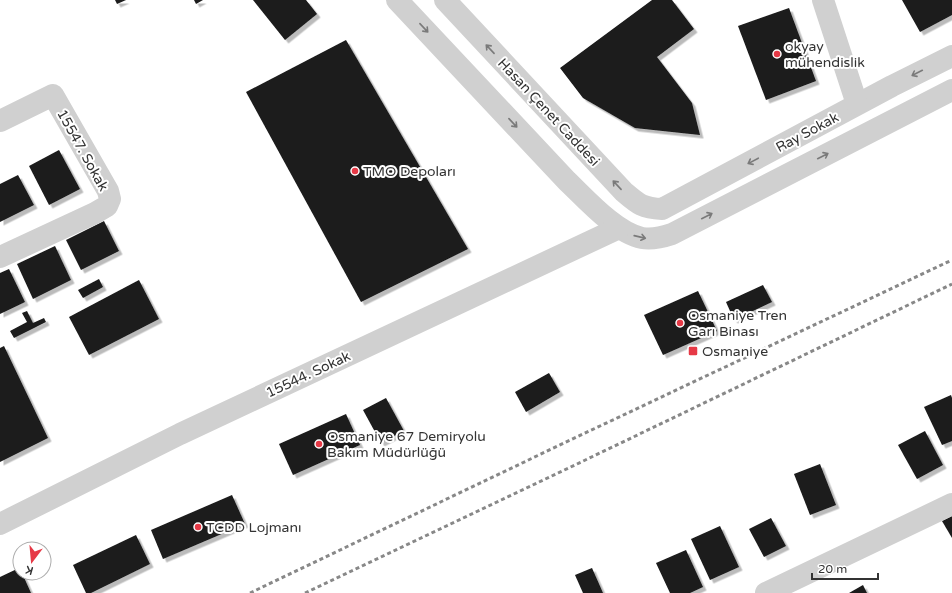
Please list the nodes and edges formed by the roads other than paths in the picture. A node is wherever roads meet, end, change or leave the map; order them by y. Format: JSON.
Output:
{"nodes":[{"id":1,"x":397,"y":0,"type":"edge"},
{"id":2,"x":445,"y":0,"type":"edge"},
{"id":3,"x":823,"y":0,"type":"edge"},
{"id":4,"x":952,"y":56,"type":"edge"},
{"id":5,"x":952,"y":90,"type":"edge"},
{"id":6,"x":858,"y":104,"type":"junction"},
{"id":7,"x":0,"y":121,"type":"edge"},
{"id":8,"x":662,"y":209,"type":"joint"},
{"id":9,"x":618,"y":228,"type":"junction"},
{"id":10,"x":0,"y":257,"type":"edge"},
{"id":11,"x":952,"y":504,"type":"edge"},
{"id":12,"x":0,"y":524,"type":"edge"},
{"id":13,"x":766,"y":593,"type":"edge"}],
"edges":[{"from":1,"to":9,"type":"street","one_way":true},
{"from":8,"to":2,"type":"street","name":"Hasan Çenet Caddesi","one_way":true},
{"from":3,"to":6,"type":"street"},
{"from":4,"to":6,"type":"street","name":"Ray Sokak","one_way":true},
{"from":9,"to":5,"type":"street","one_way":true},
{"from":6,"to":8,"type":"street","name":"Ray Sokak","one_way":true},
{"from":7,"to":10,"type":"street","name":"15547. Sokak"},
{"from":9,"to":12,"type":"street","name":"15544. Sokak"},
{"from":11,"to":13,"type":"street"}]}
